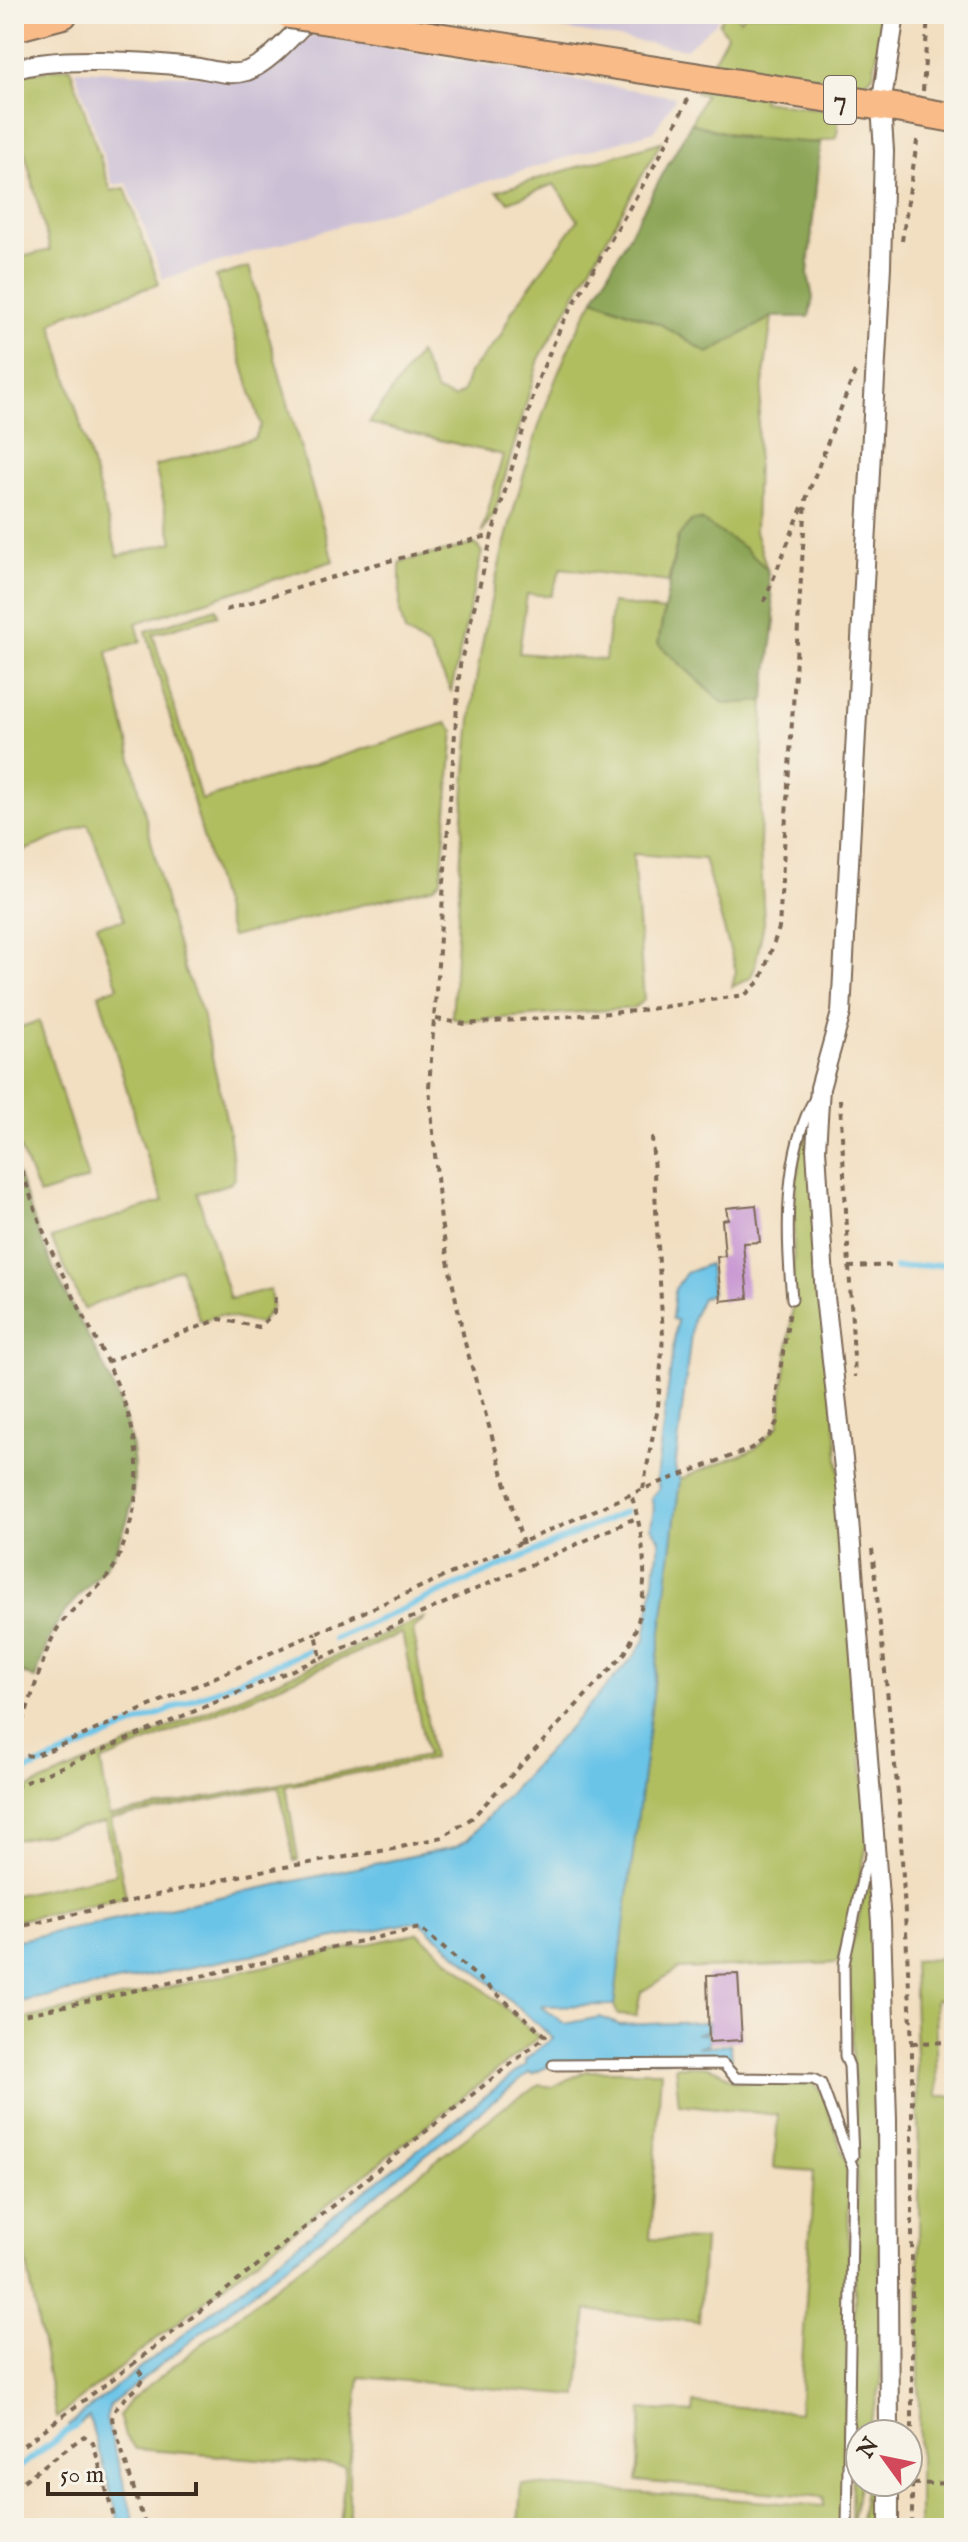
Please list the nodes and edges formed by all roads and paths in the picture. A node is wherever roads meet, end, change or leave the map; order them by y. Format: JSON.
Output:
{"nodes":[{"id":1,"x":63,"y":14,"type":"edge"},
{"id":2,"x":289,"y":14,"type":"edge"},
{"id":3,"x":313,"y":14,"type":"edge"},
{"id":4,"x":895,"y":14,"type":"edge"},
{"id":5,"x":928,"y":14,"type":"edge"},
{"id":6,"x":14,"y":27,"type":"edge"},
{"id":7,"x":14,"y":70,"type":"edge"},
{"id":8,"x":693,"y":88,"type":"dead end"},
{"id":9,"x":881,"y":106,"type":"junction"},
{"id":10,"x":918,"y":113,"type":"junction"},
{"id":11,"x":954,"y":118,"type":"edge"},
{"id":12,"x":901,"y":250,"type":"dead end"},
{"id":13,"x":856,"y":368,"type":"dead end"},
{"id":14,"x":806,"y":499,"type":"junction"},
{"id":15,"x":492,"y":535,"type":"junction"},
{"id":16,"x":764,"y":602,"type":"dead end"},
{"id":17,"x":226,"y":610,"type":"dead end"},
{"id":18,"x":436,"y":1019,"type":"junction"},
{"id":19,"x":820,"y":1088,"type":"junction"},
{"id":20,"x":652,"y":1137,"type":"dead end"},
{"id":21,"x":14,"y":1149,"type":"edge"},
{"id":22,"x":895,"y":1265,"type":"dead end"},
{"id":23,"x":849,"y":1267,"type":"dead end"},
{"id":24,"x":275,"y":1295,"type":"dead end"},
{"id":25,"x":792,"y":1299,"type":"joint"},
{"id":26,"x":106,"y":1362,"type":"junction"},
{"id":27,"x":643,"y":1489,"type":"junction"},
{"id":28,"x":631,"y":1494,"type":"junction"},
{"id":29,"x":638,"y":1517,"type":"junction"},
{"id":30,"x":523,"y":1544,"type":"junction"},
{"id":31,"x":316,"y":1633,"type":"junction"},
{"id":32,"x":321,"y":1658,"type":"junction"},
{"id":33,"x":14,"y":1738,"type":"edge"},
{"id":34,"x":14,"y":1754,"type":"edge"},
{"id":35,"x":14,"y":1787,"type":"edge"},
{"id":36,"x":876,"y":1847,"type":"junction"},
{"id":37,"x":14,"y":1928,"type":"edge"},
{"id":38,"x":14,"y":2017,"type":"edge"},
{"id":39,"x":954,"y":2042,"type":"edge"},
{"id":40,"x":912,"y":2043,"type":"dead end"},
{"id":41,"x":553,"y":2065,"type":"dead end"},
{"id":42,"x":853,"y":2168,"type":"junction"},
{"id":43,"x":133,"y":2364,"type":"junction"},
{"id":44,"x":889,"y":2418,"type":"edge"},
{"id":45,"x":14,"y":2452,"type":"edge"},
{"id":46,"x":954,"y":2483,"type":"edge"},
{"id":47,"x":924,"y":2484,"type":"edge"},
{"id":48,"x":14,"y":2488,"type":"edge"},
{"id":49,"x":889,"y":2498,"type":"edge"},
{"id":50,"x":117,"y":2528,"type":"edge"},
{"id":51,"x":146,"y":2528,"type":"edge"},
{"id":52,"x":847,"y":2528,"type":"edge"},
{"id":53,"x":889,"y":2528,"type":"edge"}],
"edges":[{"from":1,"to":6,"type":"main road"},
{"from":2,"to":9,"type":"main road","number":"7","bridge":true},
{"from":3,"to":7,"type":"street"},
{"from":4,"to":9,"type":"street"},
{"from":5,"to":10,"type":"path"},
{"from":8,"to":15,"type":"path"},
{"from":9,"to":10,"type":"main road","number":"7"},
{"from":9,"to":19,"type":"street"},
{"from":10,"to":11,"type":"main road","number":"7","bridge":true},
{"from":10,"to":12,"type":"path"},
{"from":13,"to":14,"type":"path"},
{"from":14,"to":16,"type":"path"},
{"from":14,"to":18,"type":"path"},
{"from":15,"to":17,"type":"path"},
{"from":15,"to":18,"type":"path"},
{"from":18,"to":30,"type":"path"},
{"from":19,"to":25,"type":"lane"},
{"from":19,"to":36,"type":"street"},
{"from":20,"to":27,"type":"path"},
{"from":21,"to":26,"type":"path"},
{"from":22,"to":23,"type":"path"},
{"from":24,"to":26,"type":"path"},
{"from":25,"to":27,"type":"path"},
{"from":26,"to":33,"type":"path"},
{"from":27,"to":28,"type":"path"},
{"from":28,"to":29,"type":"path"},
{"from":28,"to":30,"type":"path"},
{"from":29,"to":32,"type":"path"},
{"from":29,"to":37,"type":"path"},
{"from":30,"to":31,"type":"path"},
{"from":31,"to":32,"type":"path"},
{"from":31,"to":34,"type":"path"},
{"from":32,"to":35,"type":"path"},
{"from":36,"to":42,"type":"lane"},
{"from":36,"to":44,"type":"street"},
{"from":38,"to":43,"type":"path"},
{"from":39,"to":40,"type":"path"},
{"from":41,"to":42,"type":"lane"},
{"from":42,"to":52,"type":"lane"},
{"from":43,"to":45,"type":"path"},
{"from":43,"to":51,"type":"path"},
{"from":46,"to":47,"type":"path"},
{"from":48,"to":50,"type":"path"},
{"from":49,"to":53,"type":"street"}]}
